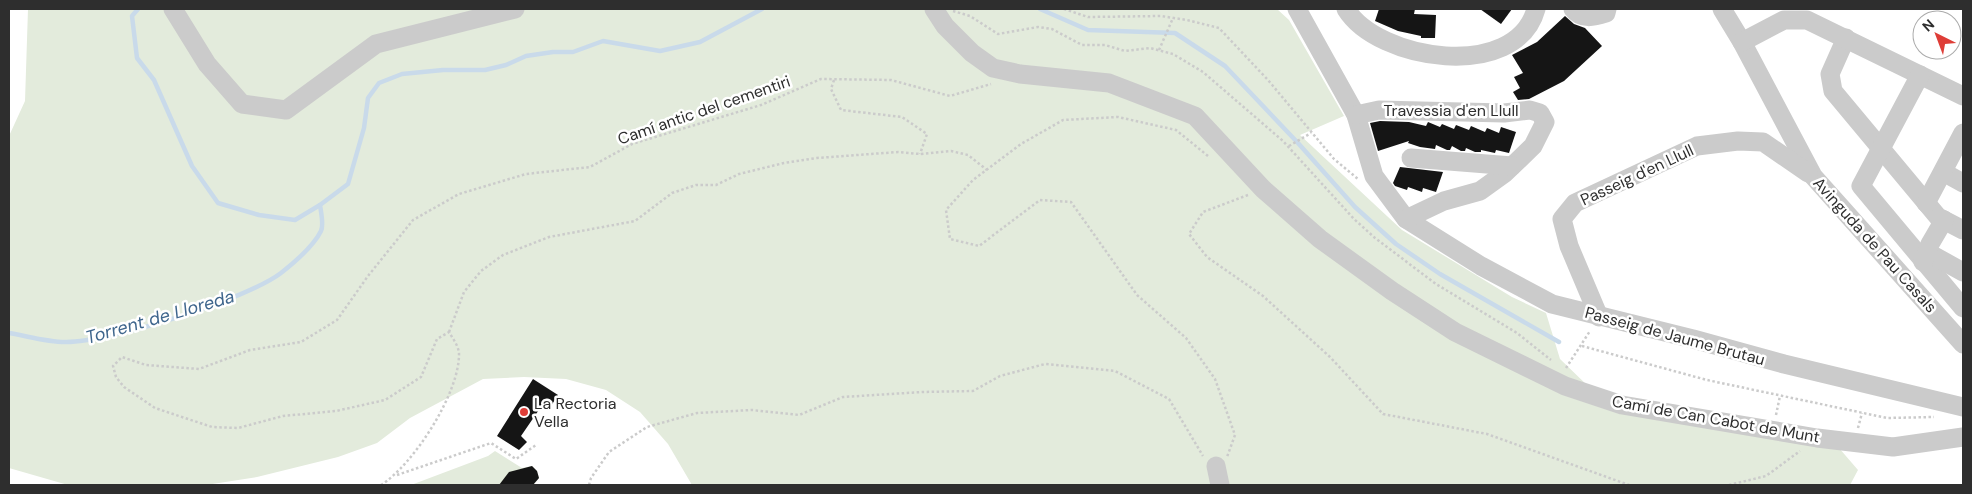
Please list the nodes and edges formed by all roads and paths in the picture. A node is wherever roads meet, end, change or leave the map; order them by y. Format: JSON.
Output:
{"nodes":[{"id":1,"x":173,"y":9,"type":"edge"},
{"id":2,"x":515,"y":9,"type":"edge"},
{"id":3,"x":1064,"y":9,"type":"edge"},
{"id":4,"x":1297,"y":9,"type":"edge"},
{"id":5,"x":1346,"y":9,"type":"edge"},
{"id":6,"x":1536,"y":9,"type":"edge"},
{"id":7,"x":1573,"y":9,"type":"edge"},
{"id":8,"x":1607,"y":9,"type":"edge"},
{"id":9,"x":1722,"y":9,"type":"edge"},
{"id":10,"x":935,"y":10,"type":"edge"},
{"id":11,"x":1174,"y":18,"type":"junction"},
{"id":12,"x":1846,"y":38,"type":"junction"},
{"id":13,"x":1742,"y":42,"type":"junction"},
{"id":14,"x":1159,"y":50,"type":"junction"},
{"id":15,"x":1920,"y":75,"type":"junction"},
{"id":16,"x":834,"y":79,"type":"junction"},
{"id":17,"x":995,"y":83,"type":"dead end"},
{"id":18,"x":1963,"y":96,"type":"edge"},
{"id":19,"x":1356,"y":115,"type":"junction"},
{"id":20,"x":1311,"y":133,"type":"junction"},
{"id":21,"x":1962,"y":138,"type":"edge"},
{"id":22,"x":1289,"y":146,"type":"junction"},
{"id":23,"x":1880,"y":148,"type":"junction"},
{"id":24,"x":920,"y":154,"type":"junction"},
{"id":25,"x":1210,"y":157,"type":"dead end"},
{"id":26,"x":1411,"y":158,"type":"dead end"},
{"id":27,"x":1512,"y":166,"type":"junction"},
{"id":28,"x":987,"y":170,"type":"junction"},
{"id":29,"x":1943,"y":172,"type":"junction"},
{"id":30,"x":1813,"y":176,"type":"junction"},
{"id":31,"x":1363,"y":183,"type":"dead end"},
{"id":32,"x":1963,"y":183,"type":"edge"},
{"id":33,"x":1263,"y":189,"type":"junction"},
{"id":34,"x":1926,"y":204,"type":"junction"},
{"id":35,"x":1406,"y":219,"type":"junction"},
{"id":36,"x":1944,"y":220,"type":"junction"},
{"id":37,"x":1963,"y":230,"type":"edge"},
{"id":38,"x":1925,"y":257,"type":"junction"},
{"id":39,"x":1963,"y":272,"type":"edge"},
{"id":40,"x":1963,"y":308,"type":"edge"},
{"id":41,"x":1598,"y":317,"type":"junction"},
{"id":42,"x":449,"y":332,"type":"junction"},
{"id":43,"x":1963,"y":344,"type":"edge"},
{"id":44,"x":1582,"y":346,"type":"junction"},
{"id":45,"x":1557,"y":366,"type":"dead end"},
{"id":46,"x":1563,"y":371,"type":"dead end"},
{"id":47,"x":1780,"y":396,"type":"junction"},
{"id":48,"x":1963,"y":407,"type":"edge"},
{"id":49,"x":1776,"y":413,"type":"dead end"},
{"id":50,"x":1862,"y":413,"type":"junction"},
{"id":51,"x":1941,"y":417,"type":"dead end"},
{"id":52,"x":1858,"y":427,"type":"dead end"},
{"id":53,"x":1963,"y":437,"type":"edge"},
{"id":54,"x":1817,"y":438,"type":"junction"},
{"id":55,"x":536,"y":445,"type":"dead end"},
{"id":56,"x":1216,"y":466,"type":"junction"},
{"id":57,"x":396,"y":476,"type":"junction"},
{"id":58,"x":381,"y":485,"type":"edge"},
{"id":59,"x":589,"y":485,"type":"edge"},
{"id":60,"x":1220,"y":485,"type":"edge"},
{"id":61,"x":1629,"y":485,"type":"edge"},
{"id":62,"x":1729,"y":485,"type":"edge"}],
"edges":[{"from":1,"to":2,"type":"street"},
{"from":3,"to":11,"type":"path"},
{"from":4,"to":19,"type":"street"},
{"from":5,"to":6,"type":"street"},
{"from":7,"to":8,"type":"street"},
{"from":9,"to":13,"type":"street","name":"Avinguda de Pau Casals"},
{"from":10,"to":14,"type":"path"},
{"from":10,"to":33,"type":"street","name":"Camí de Can Cabot de Munt"},
{"from":11,"to":14,"type":"path"},
{"from":11,"to":20,"type":"path"},
{"from":12,"to":13,"type":"street"},
{"from":12,"to":15,"type":"street"},
{"from":12,"to":23,"type":"street"},
{"from":13,"to":30,"type":"street","name":"Avinguda de Pau Casals"},
{"from":14,"to":22,"type":"path"},
{"from":15,"to":18,"type":"street"},
{"from":15,"to":23,"type":"street"},
{"from":16,"to":17,"type":"path","name":"Camí antic del cementiri"},
{"from":16,"to":24,"type":"path"},
{"from":16,"to":42,"type":"path","name":"Camí antic del cementiri"},
{"from":19,"to":27,"type":"street","name":"Travessia d'en Llull"},
{"from":19,"to":35,"type":"street"},
{"from":20,"to":22,"type":"path"},
{"from":20,"to":31,"type":"path"},
{"from":21,"to":29,"type":"street"},
{"from":22,"to":45,"type":"path"},
{"from":23,"to":34,"type":"street"},
{"from":23,"to":38,"type":"street"},
{"from":24,"to":28,"type":"path"},
{"from":24,"to":42,"type":"path"},
{"from":25,"to":28,"type":"path"},
{"from":26,"to":27,"type":"street"},
{"from":27,"to":35,"type":"street","name":"Travessia d'en Llull"},
{"from":28,"to":56,"type":"path"},
{"from":29,"to":32,"type":"street"},
{"from":29,"to":34,"type":"street"},
{"from":30,"to":41,"type":"street","name":"Passeig d'en Llull"},
{"from":30,"to":43,"type":"street","name":"Avinguda de Pau Casals"},
{"from":33,"to":54,"type":"street","name":"Camí de Can Cabot de Munt"},
{"from":33,"to":61,"type":"path"},
{"from":34,"to":36,"type":"street"},
{"from":35,"to":41,"type":"street","name":"Passeig de Jaume Brutau"},
{"from":36,"to":37,"type":"street"},
{"from":36,"to":38,"type":"street"},
{"from":38,"to":39,"type":"street"},
{"from":38,"to":40,"type":"street"},
{"from":41,"to":44,"type":"path"},
{"from":41,"to":48,"type":"street","name":"Passeig de Jaume Brutau"},
{"from":42,"to":57,"type":"path"},
{"from":44,"to":46,"type":"path"},
{"from":44,"to":47,"type":"path"},
{"from":47,"to":49,"type":"path"},
{"from":47,"to":50,"type":"path"},
{"from":50,"to":51,"type":"path"},
{"from":50,"to":52,"type":"path"},
{"from":53,"to":54,"type":"street","name":"Camí de Can Cabot de Munt"},
{"from":54,"to":62,"type":"path"},
{"from":55,"to":57,"type":"path"},
{"from":56,"to":59,"type":"path"},
{"from":56,"to":60,"type":"street"},
{"from":57,"to":58,"type":"path"}]}
